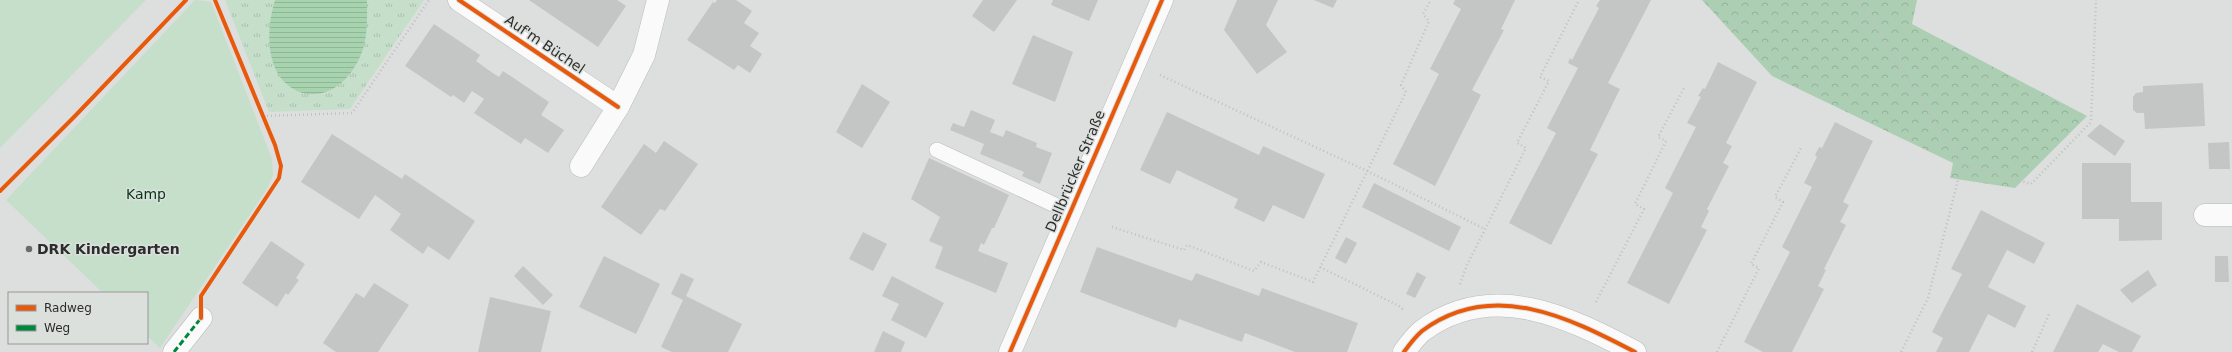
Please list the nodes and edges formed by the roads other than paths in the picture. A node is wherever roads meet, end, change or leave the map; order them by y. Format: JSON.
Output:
{"nodes":[{"id":1,"x":459,"y":0,"type":"edge"},
{"id":2,"x":658,"y":0,"type":"edge"},
{"id":3,"x":1162,"y":0,"type":"edge"},
{"id":4,"x":618,"y":107,"type":"junction"},
{"id":5,"x":937,"y":150,"type":"dead end"},
{"id":6,"x":581,"y":166,"type":"dead end"},
{"id":7,"x":1070,"y":212,"type":"junction"},
{"id":8,"x":2232,"y":214,"type":"edge"},
{"id":9,"x":2205,"y":215,"type":"dead end"},
{"id":10,"x":200,"y":318,"type":"dead end"},
{"id":11,"x":174,"y":352,"type":"edge"},
{"id":12,"x":1010,"y":352,"type":"edge"},
{"id":13,"x":1404,"y":352,"type":"edge"},
{"id":14,"x":1636,"y":352,"type":"edge"}],
"edges":[{"from":1,"to":4,"type":"street","name":"Auf'm Büchel"},
{"from":2,"to":4,"type":"street"},
{"from":3,"to":7,"type":"street","name":"Dellbrücker Straße"},
{"from":4,"to":6,"type":"street"},
{"from":5,"to":7,"type":"lane"},
{"from":7,"to":12,"type":"street","name":"Dellbrücker Straße"},
{"from":8,"to":9,"type":"street"},
{"from":10,"to":11,"type":"street"},
{"from":13,"to":14,"type":"street"}]}
